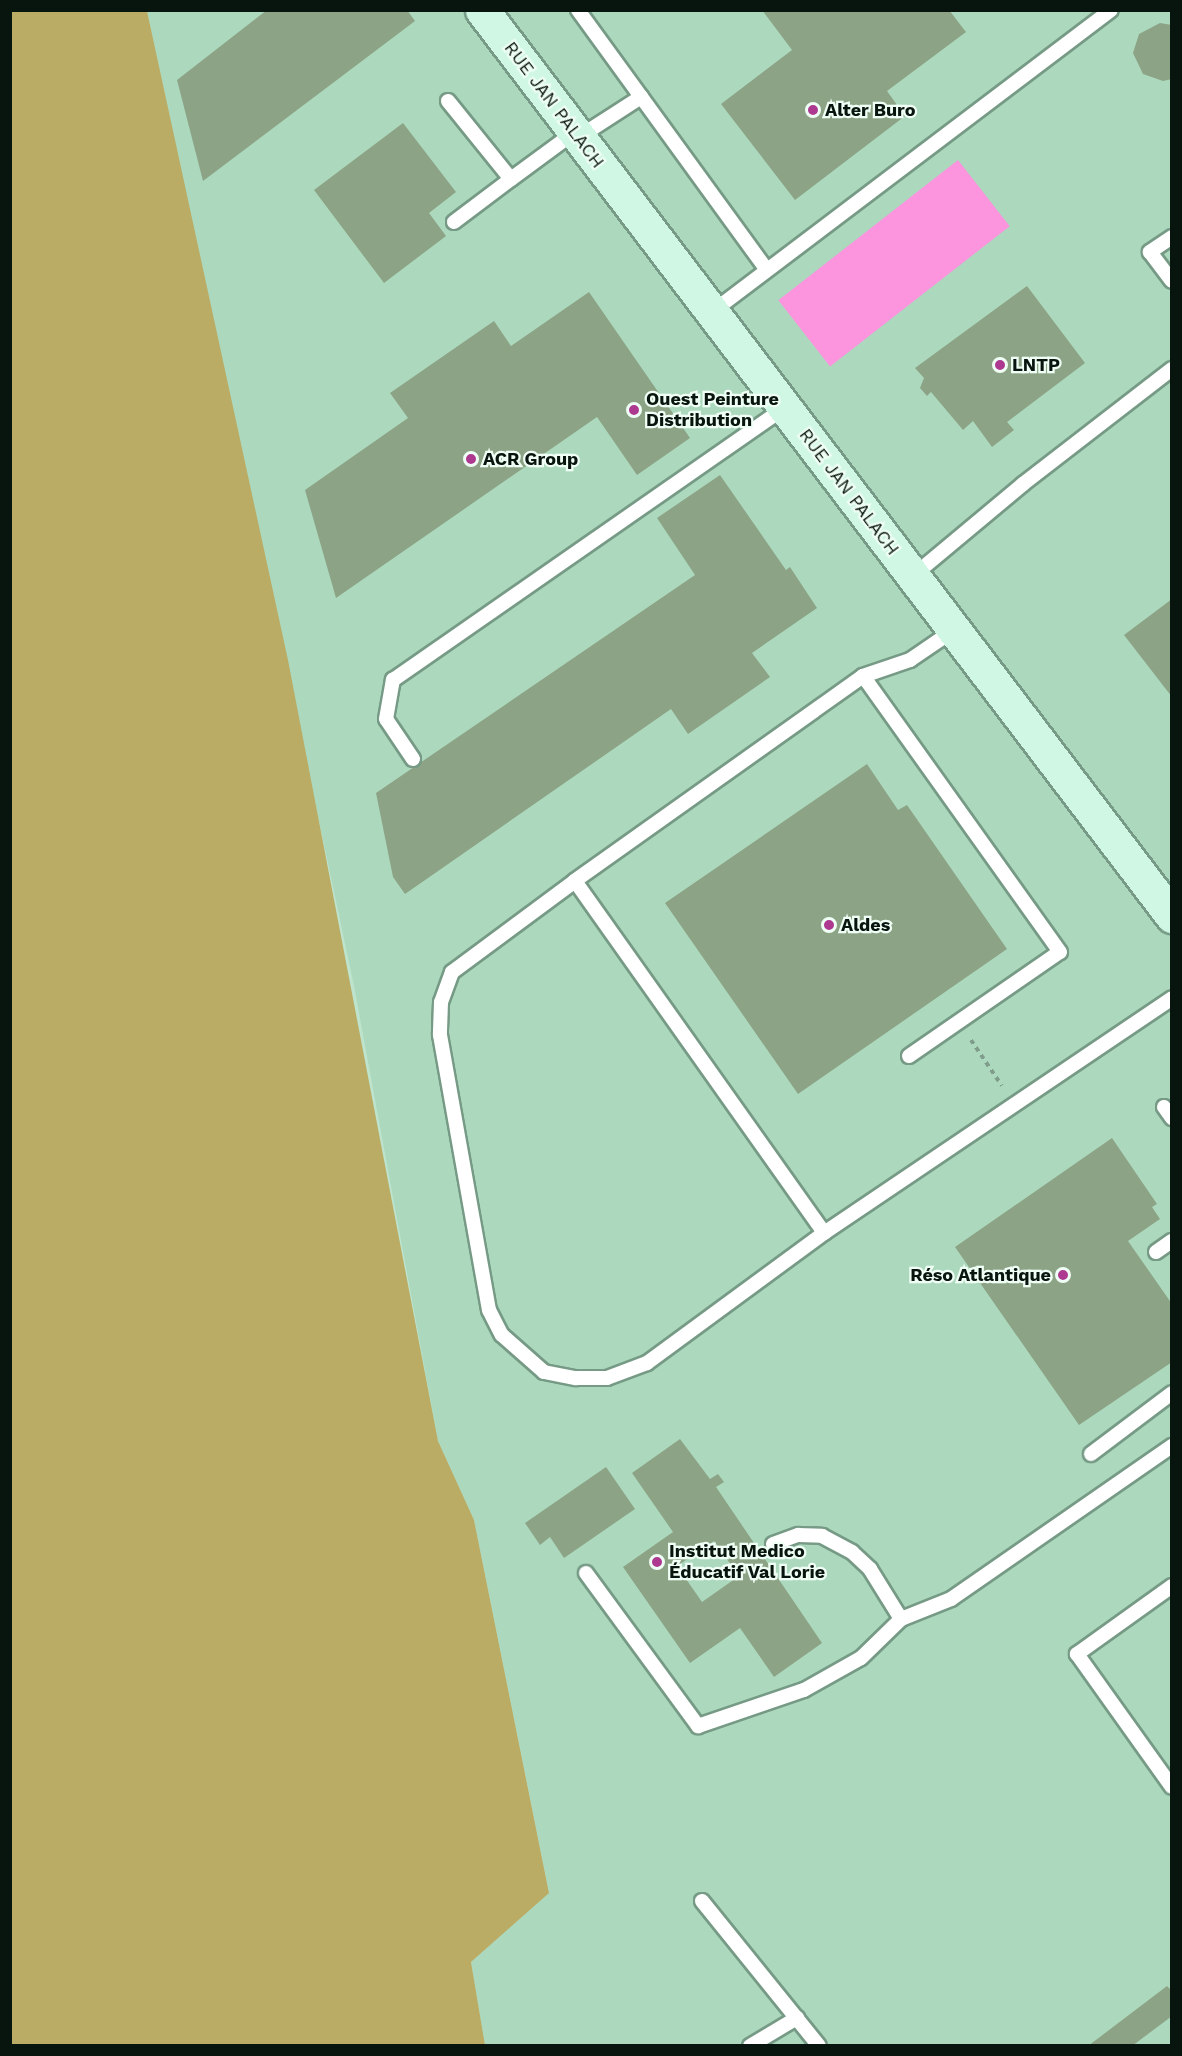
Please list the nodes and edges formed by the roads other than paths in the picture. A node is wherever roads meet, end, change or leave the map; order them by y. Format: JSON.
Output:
{"nodes":[{"id":1,"x":482,"y":10,"type":"edge"},
{"id":2,"x":578,"y":10,"type":"edge"},
{"id":3,"x":1111,"y":10,"type":"edge"},
{"id":4,"x":641,"y":97,"type":"junction"},
{"id":5,"x":448,"y":101,"type":"dead end"},
{"id":6,"x":577,"y":135,"type":"junction"},
{"id":7,"x":511,"y":179,"type":"junction"},
{"id":8,"x":454,"y":222,"type":"dead end"},
{"id":9,"x":1172,"y":237,"type":"edge"},
{"id":10,"x":767,"y":270,"type":"junction"},
{"id":11,"x":1172,"y":281,"type":"edge"},
{"id":12,"x":712,"y":312,"type":"junction"},
{"id":13,"x":1172,"y":369,"type":"edge"},
{"id":14,"x":785,"y":408,"type":"junction"},
{"id":15,"x":913,"y":576,"type":"junction"},
{"id":16,"x":954,"y":630,"type":"junction"},
{"id":17,"x":863,"y":676,"type":"junction"},
{"id":18,"x":413,"y":759,"type":"dead end"},
{"id":19,"x":574,"y":881,"type":"junction"},
{"id":20,"x":1172,"y":916,"type":"edge"},
{"id":21,"x":1172,"y":998,"type":"edge"},
{"id":22,"x":909,"y":1056,"type":"dead end"},
{"id":23,"x":824,"y":1233,"type":"junction"},
{"id":24,"x":1172,"y":1241,"type":"edge"},
{"id":25,"x":1156,"y":1252,"type":"dead end"},
{"id":26,"x":1172,"y":1393,"type":"edge"},
{"id":27,"x":1172,"y":1446,"type":"edge"},
{"id":28,"x":1091,"y":1454,"type":"dead end"},
{"id":29,"x":773,"y":1544,"type":"dead end"},
{"id":30,"x":586,"y":1573,"type":"dead end"},
{"id":31,"x":1172,"y":1586,"type":"edge"},
{"id":32,"x":901,"y":1618,"type":"junction"},
{"id":33,"x":1172,"y":1787,"type":"edge"},
{"id":34,"x":702,"y":1901,"type":"dead end"},
{"id":35,"x":797,"y":2018,"type":"junction"},
{"id":36,"x":750,"y":2046,"type":"edge"},
{"id":37,"x":819,"y":2046,"type":"edge"}],
"edges":[{"from":1,"to":6,"type":"street","name":"RUE JAN PALACH"},
{"from":2,"to":4,"type":"lane"},
{"from":3,"to":10,"type":"lane"},
{"from":4,"to":6,"type":"lane"},
{"from":4,"to":10,"type":"lane"},
{"from":5,"to":7,"type":"lane"},
{"from":6,"to":7,"type":"lane"},
{"from":6,"to":12,"type":"street","name":"RUE JAN PALACH"},
{"from":7,"to":8,"type":"lane"},
{"from":9,"to":11,"type":"lane"},
{"from":10,"to":12,"type":"lane"},
{"from":12,"to":14,"type":"street","name":"RUE JAN PALACH"},
{"from":13,"to":15,"type":"lane"},
{"from":14,"to":15,"type":"street","name":"RUE JAN PALACH"},
{"from":14,"to":18,"type":"lane"},
{"from":15,"to":16,"type":"street","name":"RUE JAN PALACH"},
{"from":16,"to":17,"type":"lane"},
{"from":16,"to":20,"type":"street","name":"RUE JAN PALACH"},
{"from":17,"to":19,"type":"lane"},
{"from":17,"to":22,"type":"lane"},
{"from":19,"to":23,"type":"lane"},
{"from":19,"to":23,"type":"lane"},
{"from":21,"to":23,"type":"lane"},
{"from":24,"to":25,"type":"lane"},
{"from":26,"to":28,"type":"lane"},
{"from":27,"to":32,"type":"lane"},
{"from":29,"to":32,"type":"lane"},
{"from":30,"to":32,"type":"lane"},
{"from":31,"to":33,"type":"lane"},
{"from":34,"to":35,"type":"lane"},
{"from":35,"to":36,"type":"lane"},
{"from":35,"to":37,"type":"lane"}]}
